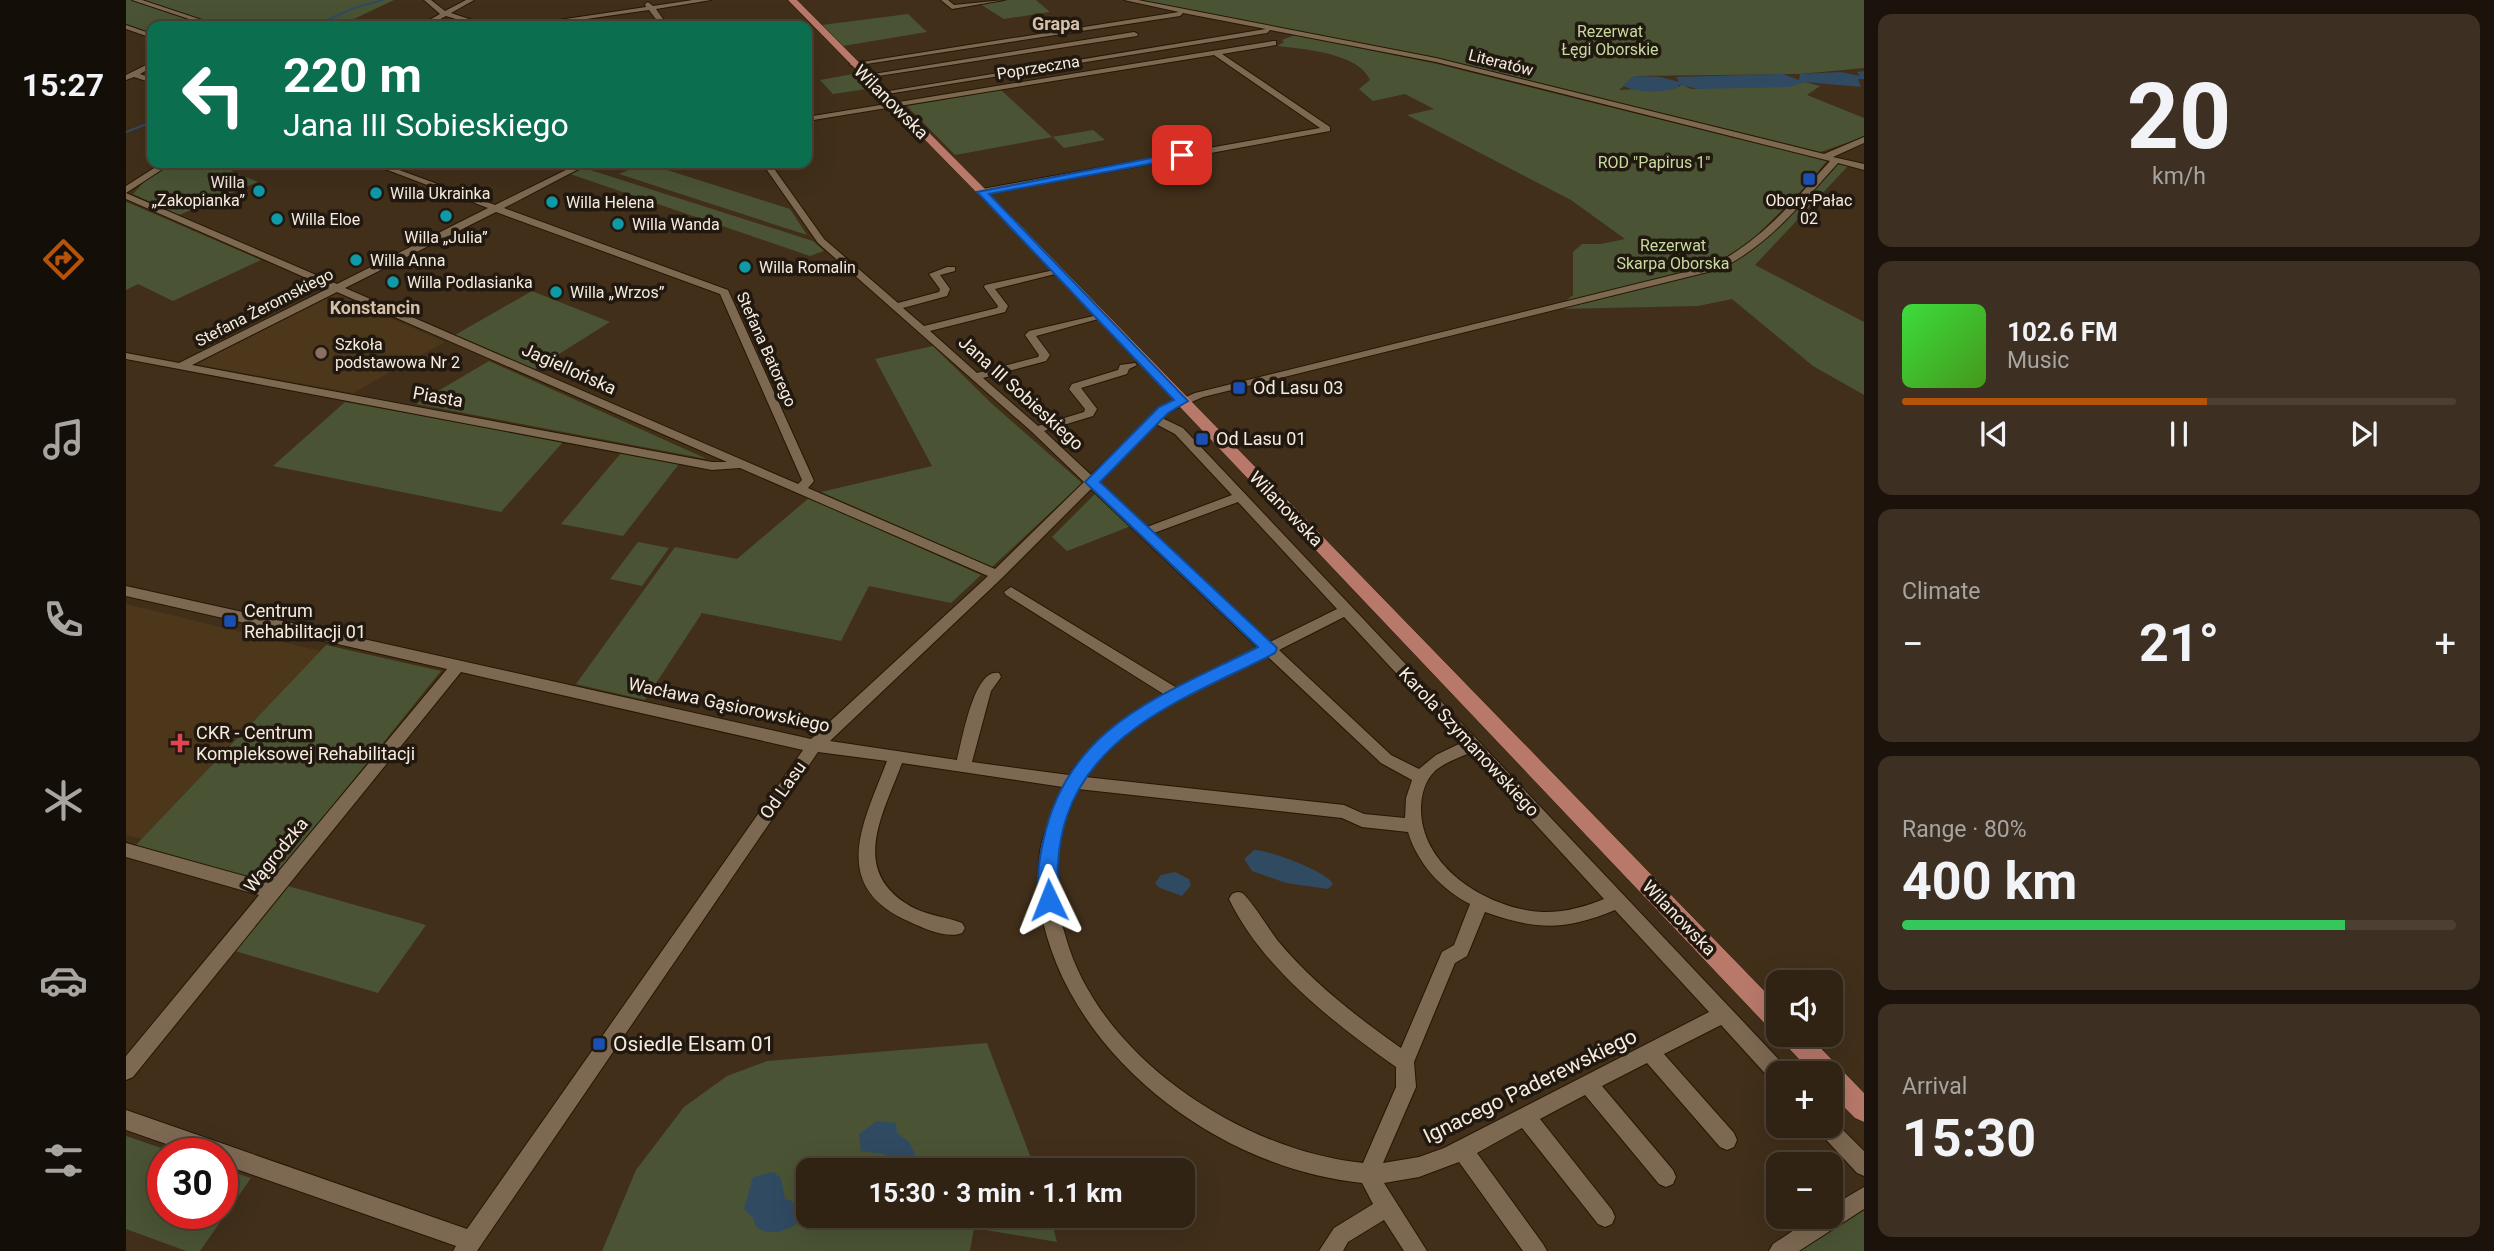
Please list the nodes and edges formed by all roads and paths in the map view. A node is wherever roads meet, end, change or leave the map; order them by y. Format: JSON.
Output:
{"nodes":[{"id":1,"x":135,"y":0,"type":"edge"},
{"id":2,"x":427,"y":0,"type":"edge"},
{"id":3,"x":471,"y":0,"type":"edge"},
{"id":4,"x":645,"y":0,"type":"edge"},
{"id":5,"x":708,"y":0,"type":"edge"},
{"id":6,"x":792,"y":0,"type":"edge"},
{"id":7,"x":944,"y":0,"type":"edge"},
{"id":8,"x":1001,"y":0,"type":"edge"},
{"id":9,"x":1128,"y":0,"type":"edge"},
{"id":10,"x":652,"y":8,"type":"junction"},
{"id":11,"x":1189,"y":12,"type":"junction"},
{"id":12,"x":445,"y":14,"type":"junction"},
{"id":13,"x":200,"y":21,"type":"edge"},
{"id":14,"x":432,"y":21,"type":"edge"},
{"id":15,"x":469,"y":21,"type":"edge"},
{"id":16,"x":559,"y":21,"type":"edge"},
{"id":17,"x":661,"y":21,"type":"edge"},
{"id":18,"x":126,"y":27,"type":"edge"},
{"id":19,"x":1275,"y":29,"type":"junction"},
{"id":20,"x":147,"y":34,"type":"edge"},
{"id":21,"x":1134,"y":34,"type":"dead end"},
{"id":22,"x":1273,"y":43,"type":"dead end"},
{"id":23,"x":1215,"y":52,"type":"junction"},
{"id":24,"x":853,"y":64,"type":"junction"},
{"id":25,"x":147,"y":67,"type":"edge"},
{"id":26,"x":130,"y":76,"type":"edge"},
{"id":27,"x":865,"y":76,"type":"junction"},
{"id":28,"x":147,"y":81,"type":"edge"},
{"id":29,"x":881,"y":93,"type":"junction"},
{"id":30,"x":893,"y":105,"type":"junction"},
{"id":31,"x":812,"y":118,"type":"edge"},
{"id":32,"x":1864,"y":140,"type":"edge"},
{"id":33,"x":1831,"y":158,"type":"junction"},
{"id":34,"x":1864,"y":166,"type":"edge"},
{"id":35,"x":160,"y":168,"type":"edge"},
{"id":36,"x":387,"y":168,"type":"edge"},
{"id":37,"x":572,"y":168,"type":"edge"},
{"id":38,"x":769,"y":168,"type":"edge"},
{"id":39,"x":126,"y":190,"type":"edge"},
{"id":40,"x":982,"y":192,"type":"junction"},
{"id":41,"x":126,"y":196,"type":"edge"},
{"id":42,"x":496,"y":208,"type":"junction"},
{"id":43,"x":951,"y":269,"type":"dead end"},
{"id":44,"x":1055,"y":271,"type":"junction"},
{"id":45,"x":336,"y":289,"type":"junction"},
{"id":46,"x":895,"y":307,"type":"junction"},
{"id":47,"x":1098,"y":316,"type":"junction"},
{"id":48,"x":921,"y":330,"type":"junction"},
{"id":49,"x":126,"y":356,"type":"edge"},
{"id":50,"x":1130,"y":365,"type":"dead end"},
{"id":51,"x":181,"y":366,"type":"junction"},
{"id":52,"x":974,"y":377,"type":"junction"},
{"id":53,"x":1182,"y":401,"type":"junction"},
{"id":54,"x":1154,"y":419,"type":"junction"},
{"id":55,"x":1036,"y":430,"type":"junction"},
{"id":56,"x":744,"y":467,"type":"junction"},
{"id":57,"x":1092,"y":482,"type":"junction"},
{"id":58,"x":799,"y":490,"type":"junction"},
{"id":59,"x":1239,"y":497,"type":"junction"},
{"id":60,"x":1145,"y":532,"type":"junction"},
{"id":61,"x":997,"y":575,"type":"junction"},
{"id":62,"x":126,"y":591,"type":"edge"},
{"id":63,"x":1011,"y":592,"type":"dead end"},
{"id":64,"x":1345,"y":611,"type":"junction"},
{"id":65,"x":1269,"y":648,"type":"junction"},
{"id":66,"x":458,"y":665,"type":"junction"},
{"id":67,"x":994,"y":677,"type":"dead end"},
{"id":68,"x":1177,"y":695,"type":"junction"},
{"id":69,"x":1472,"y":745,"type":"junction"},
{"id":70,"x":814,"y":746,"type":"junction"},
{"id":71,"x":897,"y":756,"type":"junction"},
{"id":72,"x":963,"y":767,"type":"junction"},
{"id":73,"x":1421,"y":778,"type":"junction"},
{"id":74,"x":1073,"y":782,"type":"junction"},
{"id":75,"x":1414,"y":826,"type":"junction"},
{"id":76,"x":126,"y":850,"type":"edge"},
{"id":77,"x":271,"y":891,"type":"junction"},
{"id":78,"x":1238,"y":899,"type":"dead end"},
{"id":79,"x":1617,"y":901,"type":"junction"},
{"id":80,"x":1480,"y":902,"type":"junction"},
{"id":81,"x":956,"y":928,"type":"dead end"},
{"id":82,"x":1766,"y":1009,"type":"edge"},
{"id":83,"x":1723,"y":1014,"type":"junction"},
{"id":84,"x":1803,"y":1047,"type":"edge"},
{"id":85,"x":1650,"y":1052,"type":"junction"},
{"id":86,"x":1767,"y":1061,"type":"edge"},
{"id":87,"x":1817,"y":1061,"type":"edge"},
{"id":88,"x":1405,"y":1062,"type":"junction"},
{"id":89,"x":126,"y":1071,"type":"edge"},
{"id":90,"x":1588,"y":1084,"type":"junction"},
{"id":91,"x":1843,"y":1088,"type":"edge"},
{"id":92,"x":1864,"y":1110,"type":"edge"},
{"id":93,"x":1525,"y":1116,"type":"junction"},
{"id":94,"x":126,"y":1120,"type":"edge"},
{"id":95,"x":176,"y":1138,"type":"edge"},
{"id":96,"x":1838,"y":1138,"type":"edge"},
{"id":97,"x":1727,"y":1140,"type":"dead end"},
{"id":98,"x":1462,"y":1149,"type":"junction"},
{"id":99,"x":238,"y":1160,"type":"edge"},
{"id":100,"x":1864,"y":1166,"type":"edge"},
{"id":101,"x":1369,"y":1173,"type":"junction"},
{"id":102,"x":1665,"y":1177,"type":"dead end"},
{"id":103,"x":1864,"y":1196,"type":"edge"},
{"id":104,"x":1387,"y":1207,"type":"junction"},
{"id":105,"x":1605,"y":1217,"type":"dead end"},
{"id":106,"x":468,"y":1246,"type":"edge"},
{"id":107,"x":1330,"y":1251,"type":"edge"},
{"id":108,"x":1416,"y":1251,"type":"edge"},
{"id":109,"x":1536,"y":1251,"type":"edge"},
{"id":110,"x":1780,"y":1251,"type":"edge"}],
"edges":[{"from":1,"to":13,"type":"street"},
{"from":2,"to":12,"type":"street"},
{"from":3,"to":12,"type":"street"},
{"from":4,"to":10,"type":"street"},
{"from":5,"to":10,"type":"street"},
{"from":6,"to":24,"type":"main road","name":"Wilanowska"},
{"from":7,"to":8,"type":"street"},
{"from":9,"to":11,"type":"street","name":"Literatów"},
{"from":10,"to":16,"type":"street"},
{"from":10,"to":17,"type":"street"},
{"from":11,"to":19,"type":"street","name":"Literatów"},
{"from":11,"to":24,"type":"street"},
{"from":12,"to":14,"type":"street"},
{"from":12,"to":15,"type":"street"},
{"from":18,"to":20,"type":"street"},
{"from":19,"to":29,"type":"street"},
{"from":19,"to":33,"type":"street","name":"Literatów"},
{"from":21,"to":27,"type":"street"},
{"from":22,"to":23,"type":"street","name":"Poprzeczna"},
{"from":23,"to":30,"type":"street","name":"Poprzeczna"},
{"from":23,"to":40,"type":"street"},
{"from":24,"to":27,"type":"main road","name":"Wilanowska"},
{"from":25,"to":26,"type":"street"},
{"from":26,"to":28,"type":"street"},
{"from":27,"to":29,"type":"main road","name":"Wilanowska"},
{"from":29,"to":30,"type":"main road","name":"Wilanowska"},
{"from":30,"to":31,"type":"street","name":"Poprzeczna"},
{"from":30,"to":40,"type":"main road","name":"Wilanowska"},
{"from":32,"to":33,"type":"street"},
{"from":33,"to":34,"type":"street","name":"Literatów"},
{"from":33,"to":53,"type":"street","name":"Od Lasu"},
{"from":35,"to":39,"type":"street"},
{"from":36,"to":42,"type":"street","name":"Stefana Batorego"},
{"from":37,"to":42,"type":"street","name":"Stefana Żeromskiego"},
{"from":38,"to":46,"type":"street","name":"Jana III Sobieskiego"},
{"from":40,"to":44,"type":"main road","name":"Wilanowska"},
{"from":41,"to":45,"type":"street","name":"Jagiellońska"},
{"from":42,"to":45,"type":"street","name":"Stefana Żeromskiego"},
{"from":42,"to":58,"type":"street","name":"Stefana Batorego"},
{"from":43,"to":46,"type":"street"},
{"from":44,"to":47,"type":"main road","name":"Wilanowska"},
{"from":44,"to":48,"type":"street"},
{"from":45,"to":51,"type":"street","name":"Stefana Żeromskiego"},
{"from":45,"to":56,"type":"street","name":"Jagiellońska"},
{"from":46,"to":48,"type":"street","name":"Jana III Sobieskiego"},
{"from":47,"to":52,"type":"street"},
{"from":47,"to":53,"type":"main road","name":"Wilanowska"},
{"from":48,"to":52,"type":"street","name":"Jana III Sobieskiego"},
{"from":49,"to":51,"type":"street","name":"Piasta"},
{"from":50,"to":55,"type":"street"},
{"from":51,"to":56,"type":"street","name":"Piasta"},
{"from":52,"to":55,"type":"street","name":"Jana III Sobieskiego"},
{"from":53,"to":54,"type":"street","name":"Od Lasu"},
{"from":53,"to":82,"type":"main road","name":"Wilanowska"},
{"from":54,"to":57,"type":"street","name":"Od Lasu"},
{"from":54,"to":59,"type":"street","name":"Karola Szymanowskiego"},
{"from":55,"to":57,"type":"street","name":"Jana III Sobieskiego"},
{"from":56,"to":58,"type":"street","name":"Jagiellońska"},
{"from":57,"to":60,"type":"street","name":"Jana III Sobieskiego"},
{"from":57,"to":61,"type":"street","name":"Od Lasu"},
{"from":58,"to":61,"type":"street","name":"Jagiellońska"},
{"from":59,"to":60,"type":"street"},
{"from":59,"to":64,"type":"street","name":"Karola Szymanowskiego"},
{"from":60,"to":65,"type":"street","name":"Jana III Sobieskiego"},
{"from":61,"to":70,"type":"street","name":"Od Lasu"},
{"from":62,"to":66,"type":"street","name":"Wacława Gąsiorowskiego"},
{"from":63,"to":68,"type":"street"},
{"from":64,"to":65,"type":"street","name":"Ignacego Paderewskiego"},
{"from":64,"to":69,"type":"street","name":"Karola Szymanowskiego"},
{"from":65,"to":68,"type":"street","name":"Ignacego Paderewskiego"},
{"from":65,"to":73,"type":"street","name":"Jana III Sobieskiego"},
{"from":66,"to":70,"type":"street","name":"Wacława Gąsiorowskiego"},
{"from":66,"to":77,"type":"street","name":"Wągrodzka"},
{"from":67,"to":72,"type":"street"},
{"from":68,"to":74,"type":"street","name":"Ignacego Paderewskiego"},
{"from":69,"to":73,"type":"street"},
{"from":69,"to":79,"type":"street","name":"Karola Szymanowskiego"},
{"from":70,"to":71,"type":"street","name":"Wacława Gąsiorowskiego"},
{"from":70,"to":106,"type":"street","name":"Od Lasu"},
{"from":71,"to":72,"type":"street","name":"Wacława Gąsiorowskiego"},
{"from":71,"to":81,"type":"street"},
{"from":72,"to":74,"type":"street","name":"Wacława Gąsiorowskiego"},
{"from":73,"to":75,"type":"street"},
{"from":74,"to":75,"type":"street","name":"Wacława Gąsiorowskiego"},
{"from":74,"to":101,"type":"street","name":"Ignacego Paderewskiego"},
{"from":75,"to":80,"type":"street"},
{"from":76,"to":77,"type":"street"},
{"from":77,"to":89,"type":"street","name":"Wągrodzka"},
{"from":78,"to":88,"type":"street"},
{"from":79,"to":80,"type":"street"},
{"from":79,"to":83,"type":"street","name":"Karola Szymanowskiego"},
{"from":80,"to":88,"type":"street"},
{"from":83,"to":85,"type":"street","name":"Ignacego Paderewskiego"},
{"from":83,"to":86,"type":"street","name":"Karola Szymanowskiego"},
{"from":84,"to":87,"type":"main road"},
{"from":85,"to":90,"type":"street","name":"Ignacego Paderewskiego"},
{"from":85,"to":97,"type":"street"},
{"from":88,"to":101,"type":"street"},
{"from":90,"to":93,"type":"street","name":"Ignacego Paderewskiego"},
{"from":90,"to":102,"type":"street"},
{"from":91,"to":92,"type":"main road"},
{"from":93,"to":98,"type":"street","name":"Ignacego Paderewskiego"},
{"from":93,"to":105,"type":"street"},
{"from":94,"to":95,"type":"street"},
{"from":96,"to":100,"type":"street"},
{"from":98,"to":101,"type":"street","name":"Ignacego Paderewskiego"},
{"from":98,"to":109,"type":"street"},
{"from":99,"to":106,"type":"street"},
{"from":101,"to":104,"type":"street"},
{"from":103,"to":110,"type":"street"},
{"from":104,"to":107,"type":"street"},
{"from":104,"to":108,"type":"street"}]}
